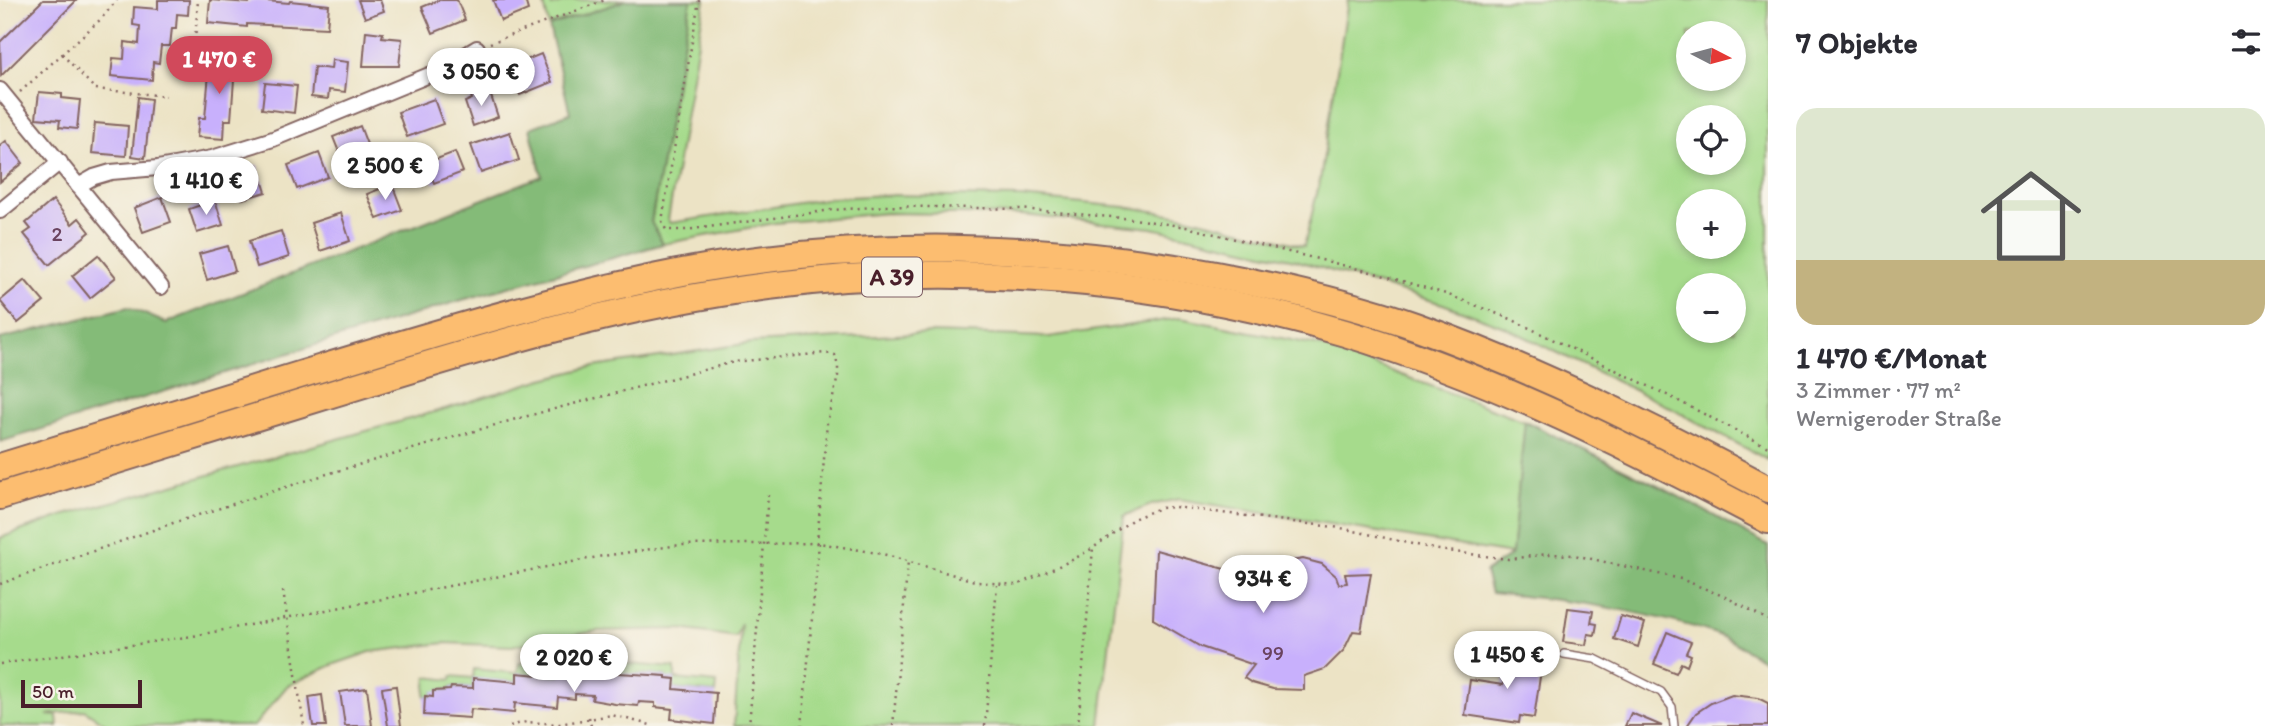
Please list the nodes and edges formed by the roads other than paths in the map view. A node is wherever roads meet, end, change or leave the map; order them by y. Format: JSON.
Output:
{"nodes":[{"id":1,"x":477,"y":48,"type":"road end"},
{"id":2,"x":0,"y":90,"type":"edge"},
{"id":3,"x":60,"y":162,"type":"junction"},
{"id":4,"x":78,"y":186,"type":"junction"},
{"id":5,"x":0,"y":211,"type":"edge"},
{"id":6,"x":161,"y":287,"type":"dead end"},
{"id":7,"x":0,"y":467,"type":"edge"},
{"id":8,"x":1768,"y":489,"type":"edge"},
{"id":9,"x":0,"y":496,"type":"edge"},
{"id":10,"x":1768,"y":520,"type":"edge"},
{"id":11,"x":1564,"y":654,"type":"dead end"},
{"id":12,"x":1674,"y":726,"type":"edge"}],
"edges":[{"from":1,"to":4,"type":"street"},
{"from":2,"to":3,"type":"street"},
{"from":3,"to":4,"type":"street"},
{"from":3,"to":5,"type":"street"},
{"from":4,"to":6,"type":"street"},
{"from":7,"to":8,"type":"highway","number":"A 39"},
{"from":9,"to":10,"type":"highway","number":"A 39"},
{"from":11,"to":12,"type":"lane"}]}
